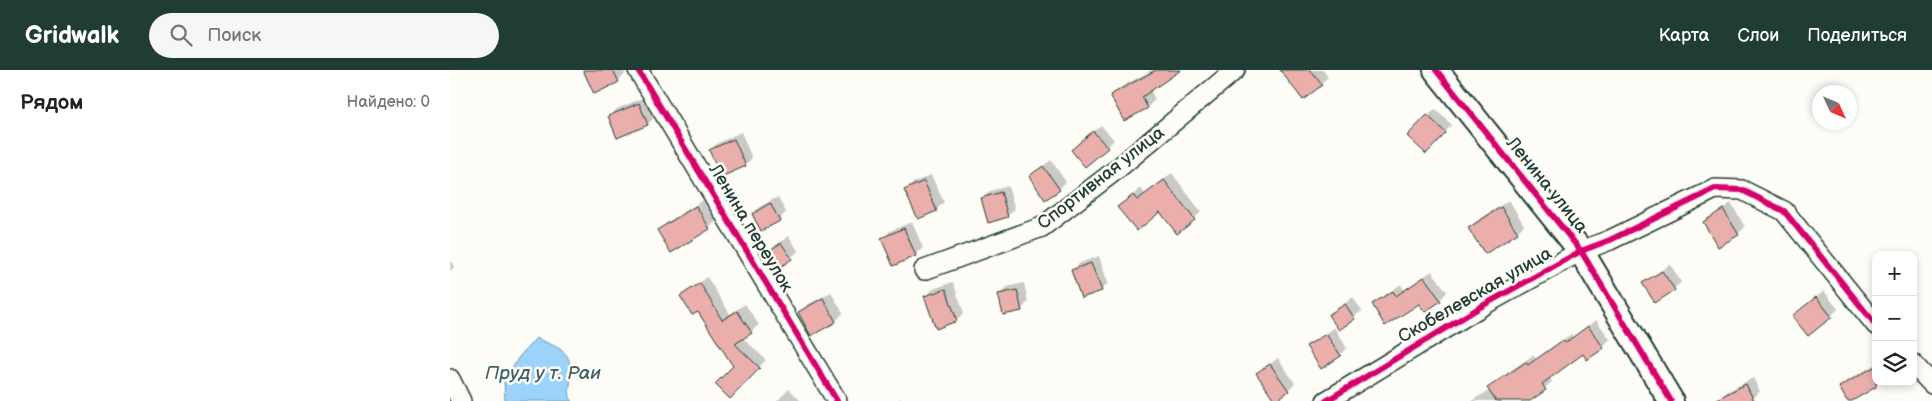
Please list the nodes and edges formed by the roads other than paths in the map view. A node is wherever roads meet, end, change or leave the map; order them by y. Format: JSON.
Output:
{"nodes":[{"id":1,"x":638,"y":70,"type":"edge"},
{"id":2,"x":1235,"y":70,"type":"edge"},
{"id":3,"x":1436,"y":70,"type":"edge"},
{"id":4,"x":1581,"y":251,"type":"junction"},
{"id":5,"x":924,"y":270,"type":"dead end"},
{"id":6,"x":1872,"y":320,"type":"edge"},
{"id":7,"x":1917,"y":368,"type":"edge"},
{"id":8,"x":450,"y":379,"type":"edge"},
{"id":9,"x":1932,"y":384,"type":"edge"},
{"id":10,"x":461,"y":401,"type":"edge"},
{"id":11,"x":837,"y":401,"type":"edge"},
{"id":12,"x":1326,"y":401,"type":"edge"},
{"id":13,"x":1671,"y":401,"type":"edge"}],
"edges":[{"from":1,"to":11,"type":"street","name":"Ленина переулок"},
{"from":2,"to":5,"type":"street","name":"Спортивная улица"},
{"from":3,"to":4,"type":"street","name":"Ленина улица"},
{"from":4,"to":6,"type":"street","name":"Скобелевская улица"},
{"from":4,"to":12,"type":"street","name":"Скобелевская улица"},
{"from":4,"to":13,"type":"street","name":"Ленина улица"},
{"from":7,"to":9,"type":"street"},
{"from":8,"to":10,"type":"street"}]}
